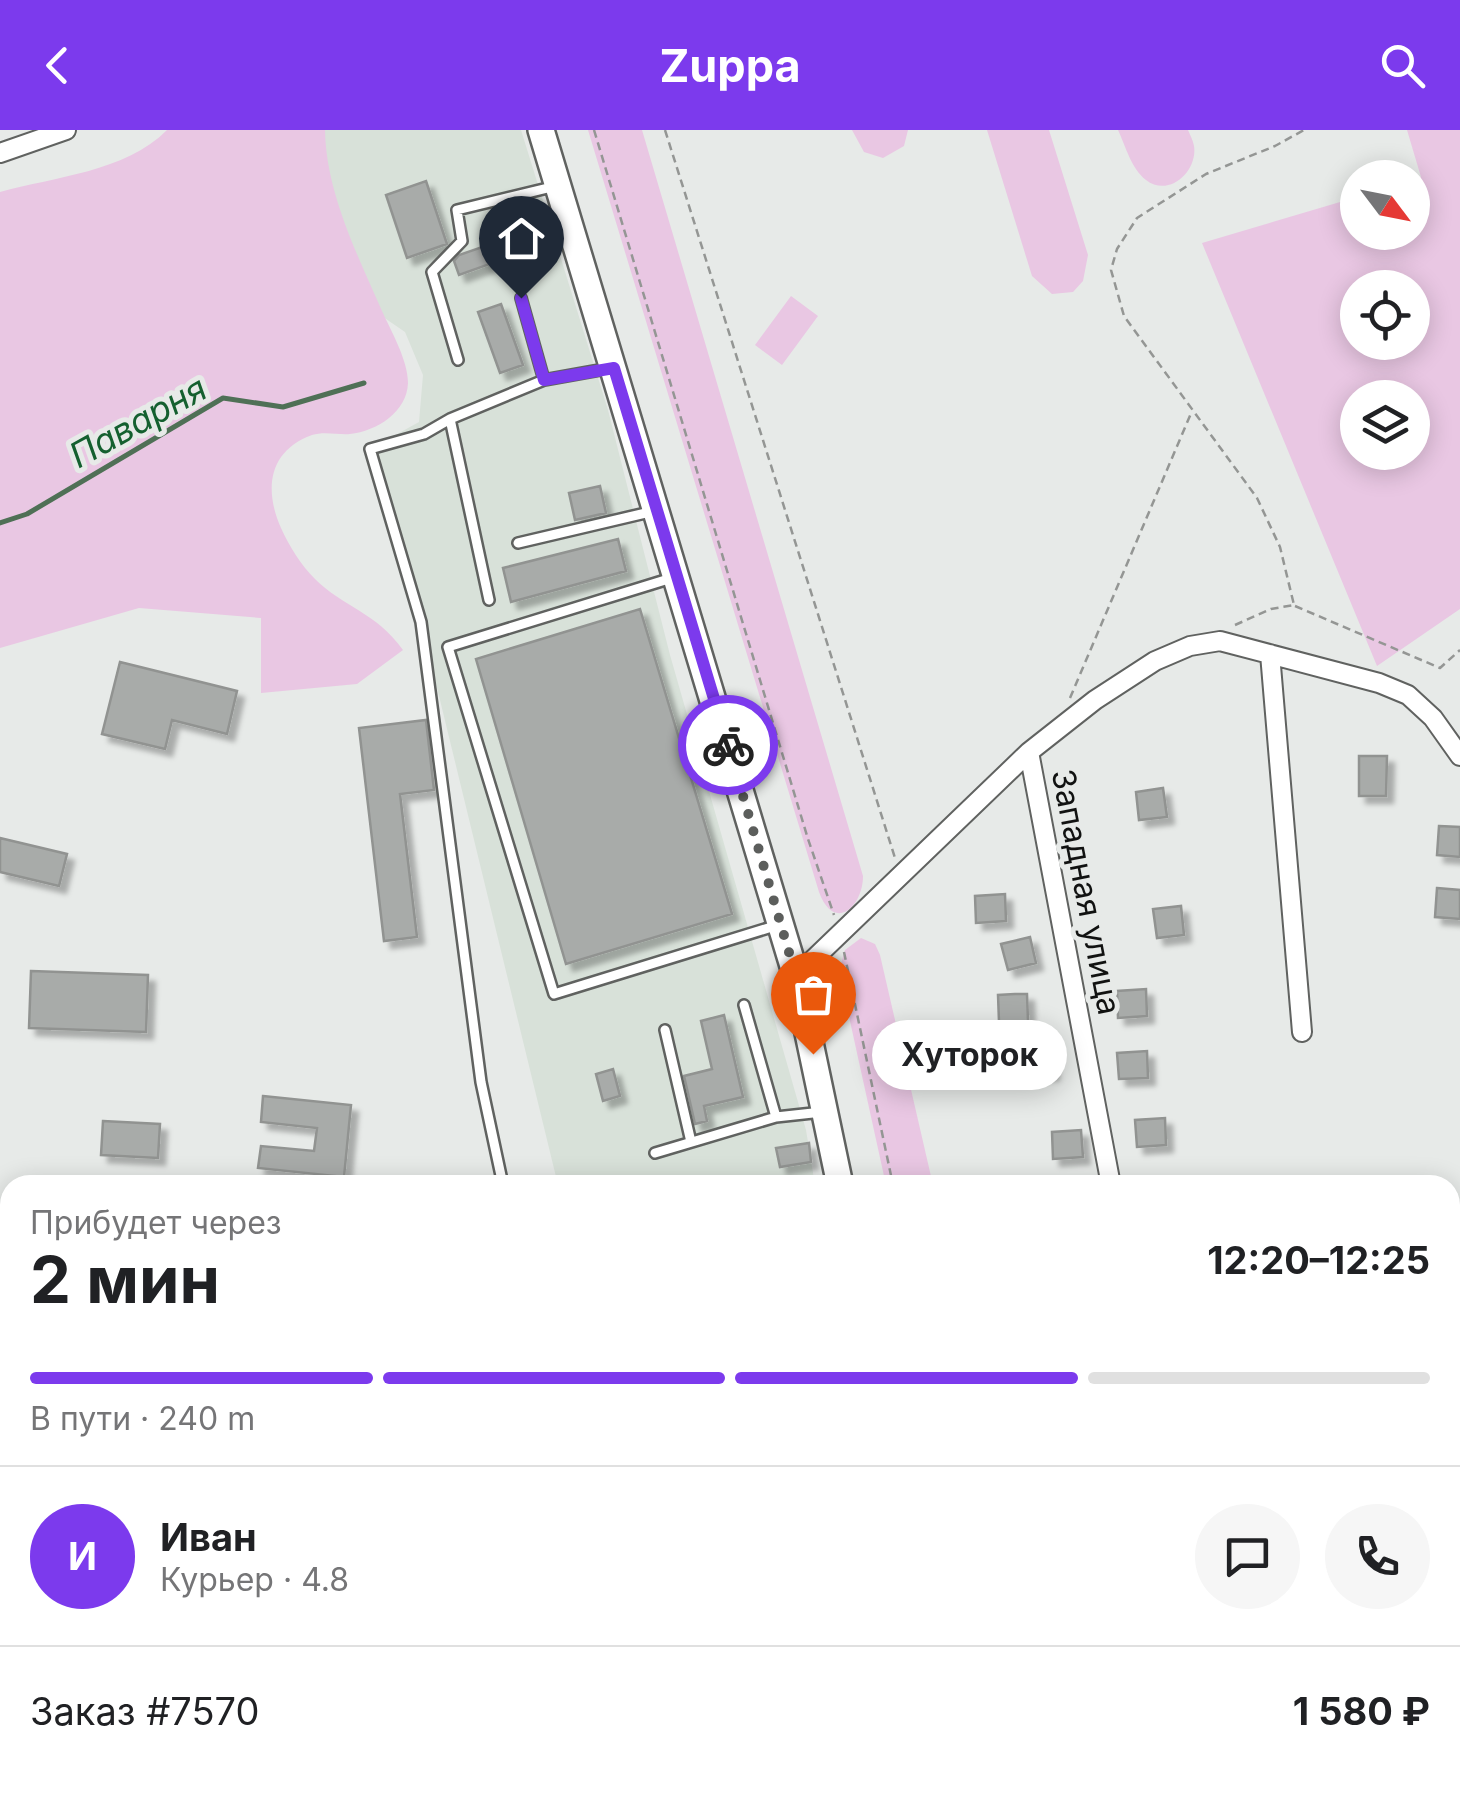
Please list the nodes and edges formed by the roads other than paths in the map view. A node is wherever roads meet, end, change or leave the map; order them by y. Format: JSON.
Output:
{"nodes":[{"id":1,"x":66,"y":130,"type":"edge"},
{"id":2,"x":542,"y":130,"type":"edge"},
{"id":3,"x":0,"y":153,"type":"edge"},
{"id":4,"x":558,"y":185,"type":"junction"},
{"id":5,"x":521,"y":298,"type":"dead end"},
{"id":6,"x":458,"y":360,"type":"dead end"},
{"id":7,"x":614,"y":368,"type":"junction"},
{"id":8,"x":544,"y":380,"type":"junction"},
{"id":9,"x":450,"y":419,"type":"junction"},
{"id":10,"x":657,"y":510,"type":"junction"},
{"id":11,"x":518,"y":544,"type":"dead end"},
{"id":12,"x":677,"y":576,"type":"junction"},
{"id":13,"x":490,"y":600,"type":"dead end"},
{"id":14,"x":1270,"y":654,"type":"junction"},
{"id":15,"x":1029,"y":752,"type":"junction"},
{"id":16,"x":1460,"y":756,"type":"edge"},
{"id":17,"x":781,"y":924,"type":"junction"},
{"id":18,"x":796,"y":976,"type":"junction"},
{"id":19,"x":744,"y":1005,"type":"dead end"},
{"id":20,"x":665,"y":1030,"type":"dead end"},
{"id":21,"x":1302,"y":1032,"type":"dead end"},
{"id":22,"x":825,"y":1111,"type":"junction"},
{"id":23,"x":776,"y":1117,"type":"junction"},
{"id":24,"x":691,"y":1142,"type":"junction"},
{"id":25,"x":655,"y":1153,"type":"dead end"},
{"id":26,"x":500,"y":1175,"type":"edge"},
{"id":27,"x":838,"y":1175,"type":"edge"},
{"id":28,"x":1109,"y":1175,"type":"edge"}],
"edges":[{"from":1,"to":3,"type":"street"},
{"from":2,"to":4,"type":"street"},
{"from":4,"to":6,"type":"lane"},
{"from":4,"to":7,"type":"street"},
{"from":5,"to":8,"type":"lane"},
{"from":7,"to":8,"type":"lane"},
{"from":7,"to":10,"type":"street"},
{"from":8,"to":9,"type":"lane"},
{"from":9,"to":13,"type":"lane"},
{"from":9,"to":26,"type":"lane"},
{"from":10,"to":11,"type":"lane"},
{"from":10,"to":12,"type":"street"},
{"from":12,"to":17,"type":"street"},
{"from":12,"to":17,"type":"lane"},
{"from":14,"to":15,"type":"street"},
{"from":14,"to":16,"type":"street"},
{"from":14,"to":21,"type":"street"},
{"from":15,"to":18,"type":"street","name":"Западная улица"},
{"from":15,"to":28,"type":"street","name":"Западная улица"},
{"from":17,"to":18,"type":"street"},
{"from":18,"to":22,"type":"street"},
{"from":19,"to":23,"type":"lane"},
{"from":20,"to":24,"type":"lane"},
{"from":22,"to":23,"type":"lane"},
{"from":22,"to":27,"type":"street"},
{"from":23,"to":24,"type":"lane"},
{"from":24,"to":25,"type":"lane"}]}
